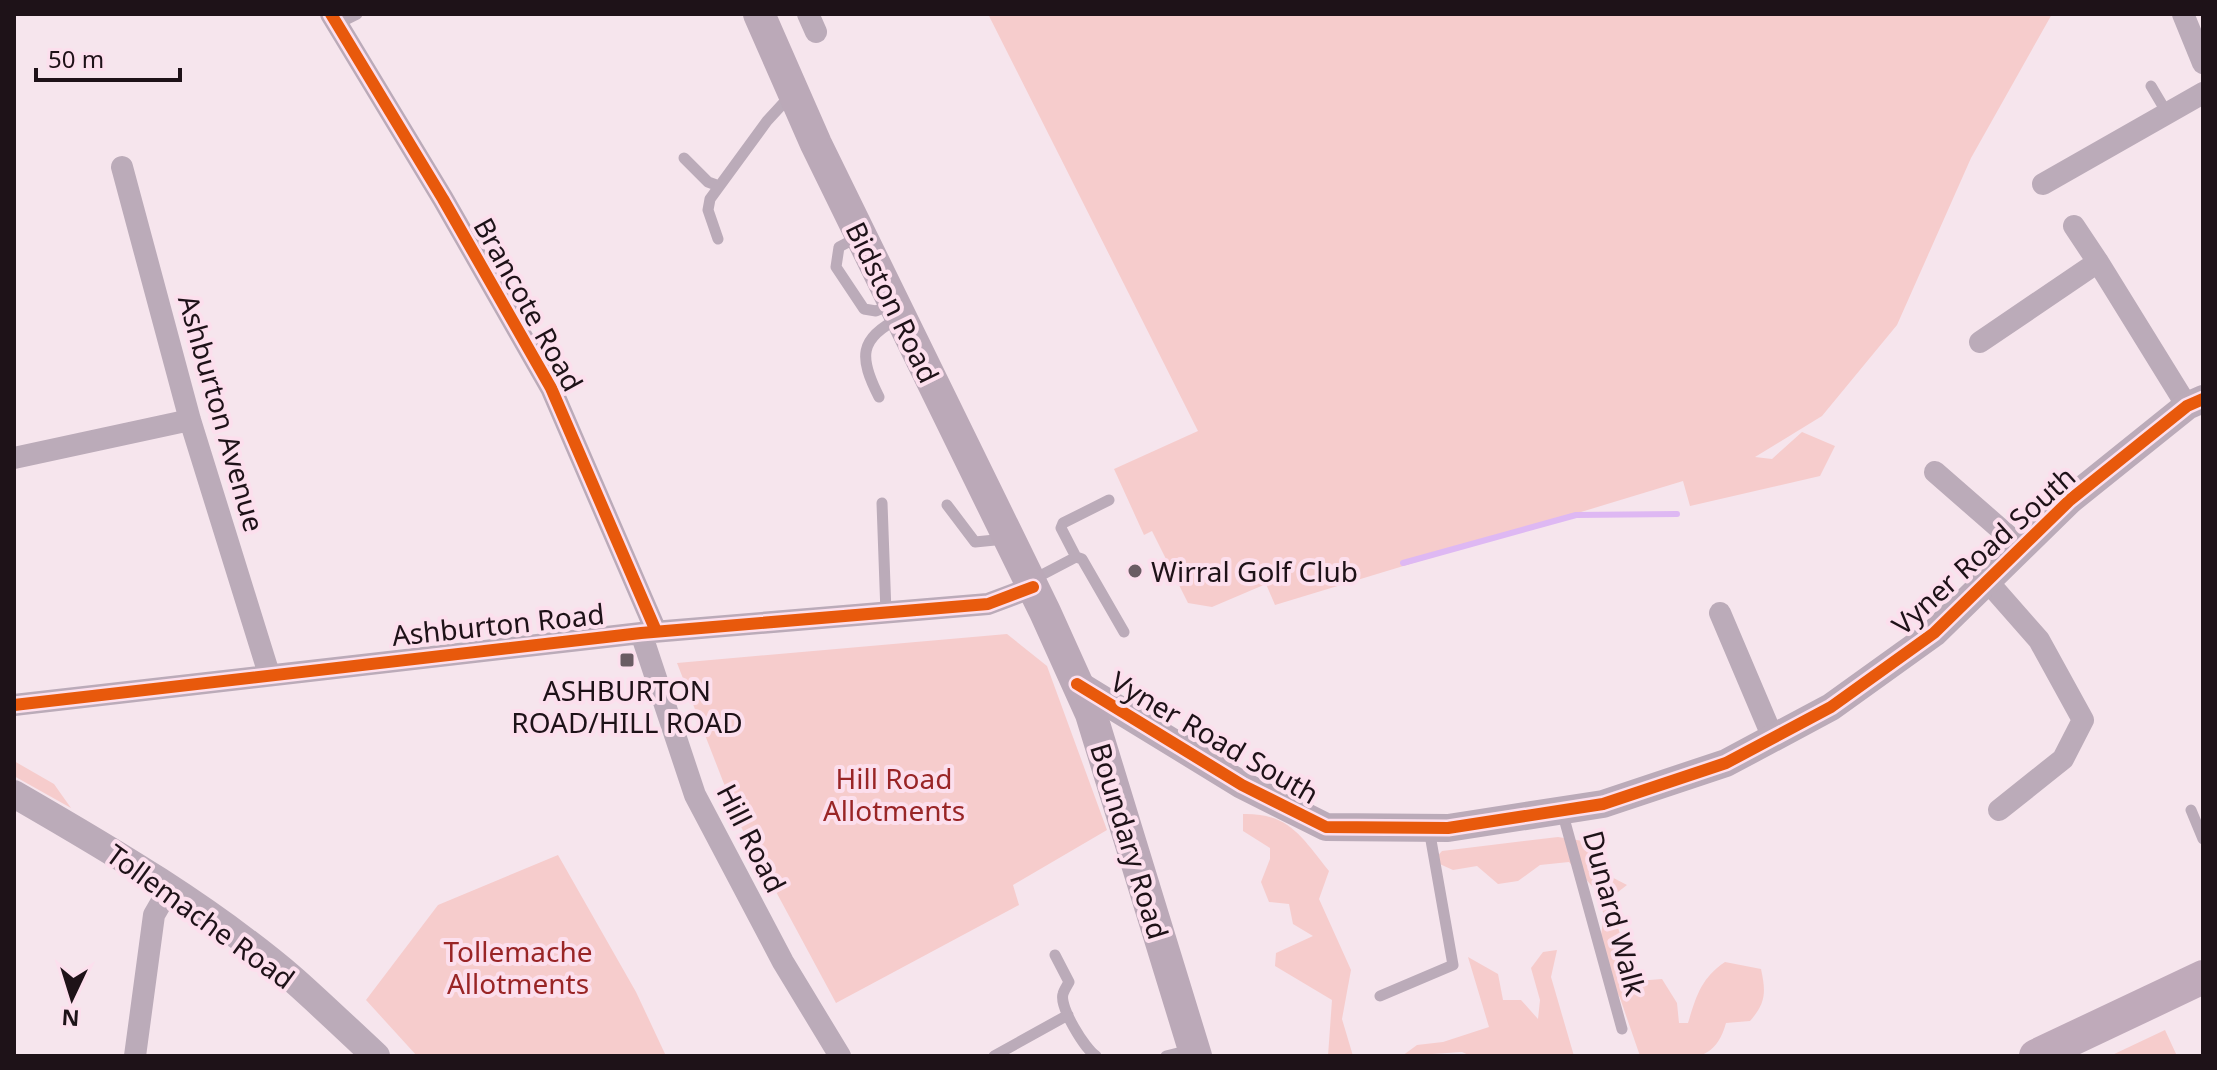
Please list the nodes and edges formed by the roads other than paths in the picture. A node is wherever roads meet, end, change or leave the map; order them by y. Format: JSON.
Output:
{"nodes":[{"id":1,"x":759,"y":14,"type":"edge"},
{"id":2,"x":2183,"y":14,"type":"edge"},
{"id":3,"x":342,"y":17,"type":"edge"},
{"id":4,"x":2203,"y":63,"type":"edge"},
{"id":5,"x":2151,"y":86,"type":"dead end"},
{"id":6,"x":793,"y":92,"type":"junction"},
{"id":7,"x":2203,"y":93,"type":"edge"},
{"id":8,"x":2167,"y":113,"type":"junction"},
{"id":9,"x":684,"y":158,"type":"dead end"},
{"id":10,"x":122,"y":167,"type":"dead end"},
{"id":11,"x":2043,"y":184,"type":"dead end"},
{"id":12,"x":719,"y":186,"type":"junction"},
{"id":13,"x":2074,"y":226,"type":"dead end"},
{"id":14,"x":718,"y":239,"type":"dead end"},
{"id":15,"x":2098,"y":262,"type":"junction"},
{"id":16,"x":897,"y":311,"type":"junction"},
{"id":17,"x":1980,"y":342,"type":"dead end"},
{"id":18,"x":879,"y":397,"type":"dead end"},
{"id":19,"x":2195,"y":402,"type":"edge"},
{"id":20,"x":190,"y":420,"type":"junction"},
{"id":21,"x":14,"y":458,"type":"edge"},
{"id":22,"x":1935,"y":472,"type":"dead end"},
{"id":23,"x":1109,"y":500,"type":"dead end"},
{"id":24,"x":882,"y":503,"type":"dead end"},
{"id":25,"x":947,"y":505,"type":"dead end"},
{"id":26,"x":1009,"y":539,"type":"junction"},
{"id":27,"x":2012,"y":540,"type":"junction"},
{"id":28,"x":1076,"y":557,"type":"junction"},
{"id":29,"x":1988,"y":582,"type":"junction"},
{"id":30,"x":1031,"y":584,"type":"junction"},
{"id":31,"x":886,"y":613,"type":"junction"},
{"id":32,"x":1720,"y":613,"type":"dead end"},
{"id":33,"x":649,"y":632,"type":"junction"},
{"id":34,"x":1124,"y":632,"type":"dead end"},
{"id":35,"x":269,"y":674,"type":"junction"},
{"id":36,"x":1077,"y":684,"type":"junction"},
{"id":37,"x":14,"y":705,"type":"edge"},
{"id":38,"x":1769,"y":730,"type":"junction"},
{"id":39,"x":14,"y":794,"type":"edge"},
{"id":40,"x":1562,"y":810,"type":"junction"},
{"id":41,"x":1999,"y":810,"type":"dead end"},
{"id":42,"x":2191,"y":810,"type":"dead end"},
{"id":43,"x":1429,"y":828,"type":"junction"},
{"id":44,"x":2203,"y":839,"type":"edge"},
{"id":45,"x":169,"y":889,"type":"junction"},
{"id":46,"x":1055,"y":955,"type":"dead end"},
{"id":47,"x":2203,"y":977,"type":"edge"},
{"id":48,"x":1380,"y":996,"type":"dead end"},
{"id":49,"x":1068,"y":1015,"type":"junction"},
{"id":50,"x":1622,"y":1029,"type":"dead end"},
{"id":51,"x":1186,"y":1054,"type":"edge"},
{"id":52,"x":135,"y":1056,"type":"edge"},
{"id":53,"x":376,"y":1056,"type":"edge"},
{"id":54,"x":840,"y":1056,"type":"edge"},
{"id":55,"x":994,"y":1056,"type":"edge"},
{"id":56,"x":1096,"y":1056,"type":"edge"},
{"id":57,"x":2036,"y":1056,"type":"edge"}],
"edges":[{"from":1,"to":6,"type":"main road","name":"Bidston Road"},
{"from":2,"to":4,"type":"street"},
{"from":3,"to":33,"type":"street","name":"Brancote Road"},
{"from":5,"to":8,"type":"lane"},
{"from":6,"to":12,"type":"lane"},
{"from":6,"to":16,"type":"main road","name":"Bidston Road"},
{"from":7,"to":8,"type":"street"},
{"from":8,"to":11,"type":"street"},
{"from":9,"to":12,"type":"lane"},
{"from":10,"to":20,"type":"street","name":"Ashburton Avenue"},
{"from":12,"to":14,"type":"lane"},
{"from":13,"to":15,"type":"street"},
{"from":15,"to":17,"type":"street"},
{"from":15,"to":19,"type":"street"},
{"from":16,"to":18,"type":"lane"},
{"from":16,"to":26,"type":"main road","name":"Bidston Road"},
{"from":19,"to":27,"type":"street","name":"Vyner Road South"},
{"from":20,"to":21,"type":"street"},
{"from":20,"to":35,"type":"street","name":"Ashburton Avenue"},
{"from":22,"to":27,"type":"street"},
{"from":23,"to":28,"type":"lane"},
{"from":24,"to":31,"type":"lane"},
{"from":25,"to":26,"type":"lane"},
{"from":26,"to":30,"type":"main road","name":"Bidston Road"},
{"from":27,"to":29,"type":"street","name":"Vyner Road South"},
{"from":28,"to":30,"type":"lane"},
{"from":28,"to":34,"type":"lane"},
{"from":29,"to":38,"type":"street","name":"Vyner Road South"},
{"from":29,"to":41,"type":"street"},
{"from":30,"to":31,"type":"street","name":"Ashburton Road"},
{"from":30,"to":36,"type":"main road","name":"Boundary Road"},
{"from":31,"to":33,"type":"street","name":"Ashburton Road"},
{"from":32,"to":38,"type":"street"},
{"from":33,"to":35,"type":"street","name":"Ashburton Road"},
{"from":33,"to":54,"type":"street","name":"Hill Road"},
{"from":35,"to":37,"type":"street","name":"Ashburton Road"},
{"from":36,"to":43,"type":"street","name":"Vyner Road South"},
{"from":36,"to":51,"type":"main road","name":"Boundary Road"},
{"from":38,"to":40,"type":"street","name":"Vyner Road South"},
{"from":39,"to":45,"type":"street","name":"Tollemache Road"},
{"from":40,"to":43,"type":"street","name":"Vyner Road South"},
{"from":40,"to":50,"type":"lane","name":"Dunard Walk"},
{"from":42,"to":44,"type":"lane"},
{"from":43,"to":48,"type":"lane"},
{"from":45,"to":52,"type":"street"},
{"from":45,"to":53,"type":"street","name":"Tollemache Road"},
{"from":46,"to":49,"type":"lane"},
{"from":47,"to":57,"type":"main road"},
{"from":49,"to":55,"type":"lane"},
{"from":49,"to":56,"type":"lane"}]}
